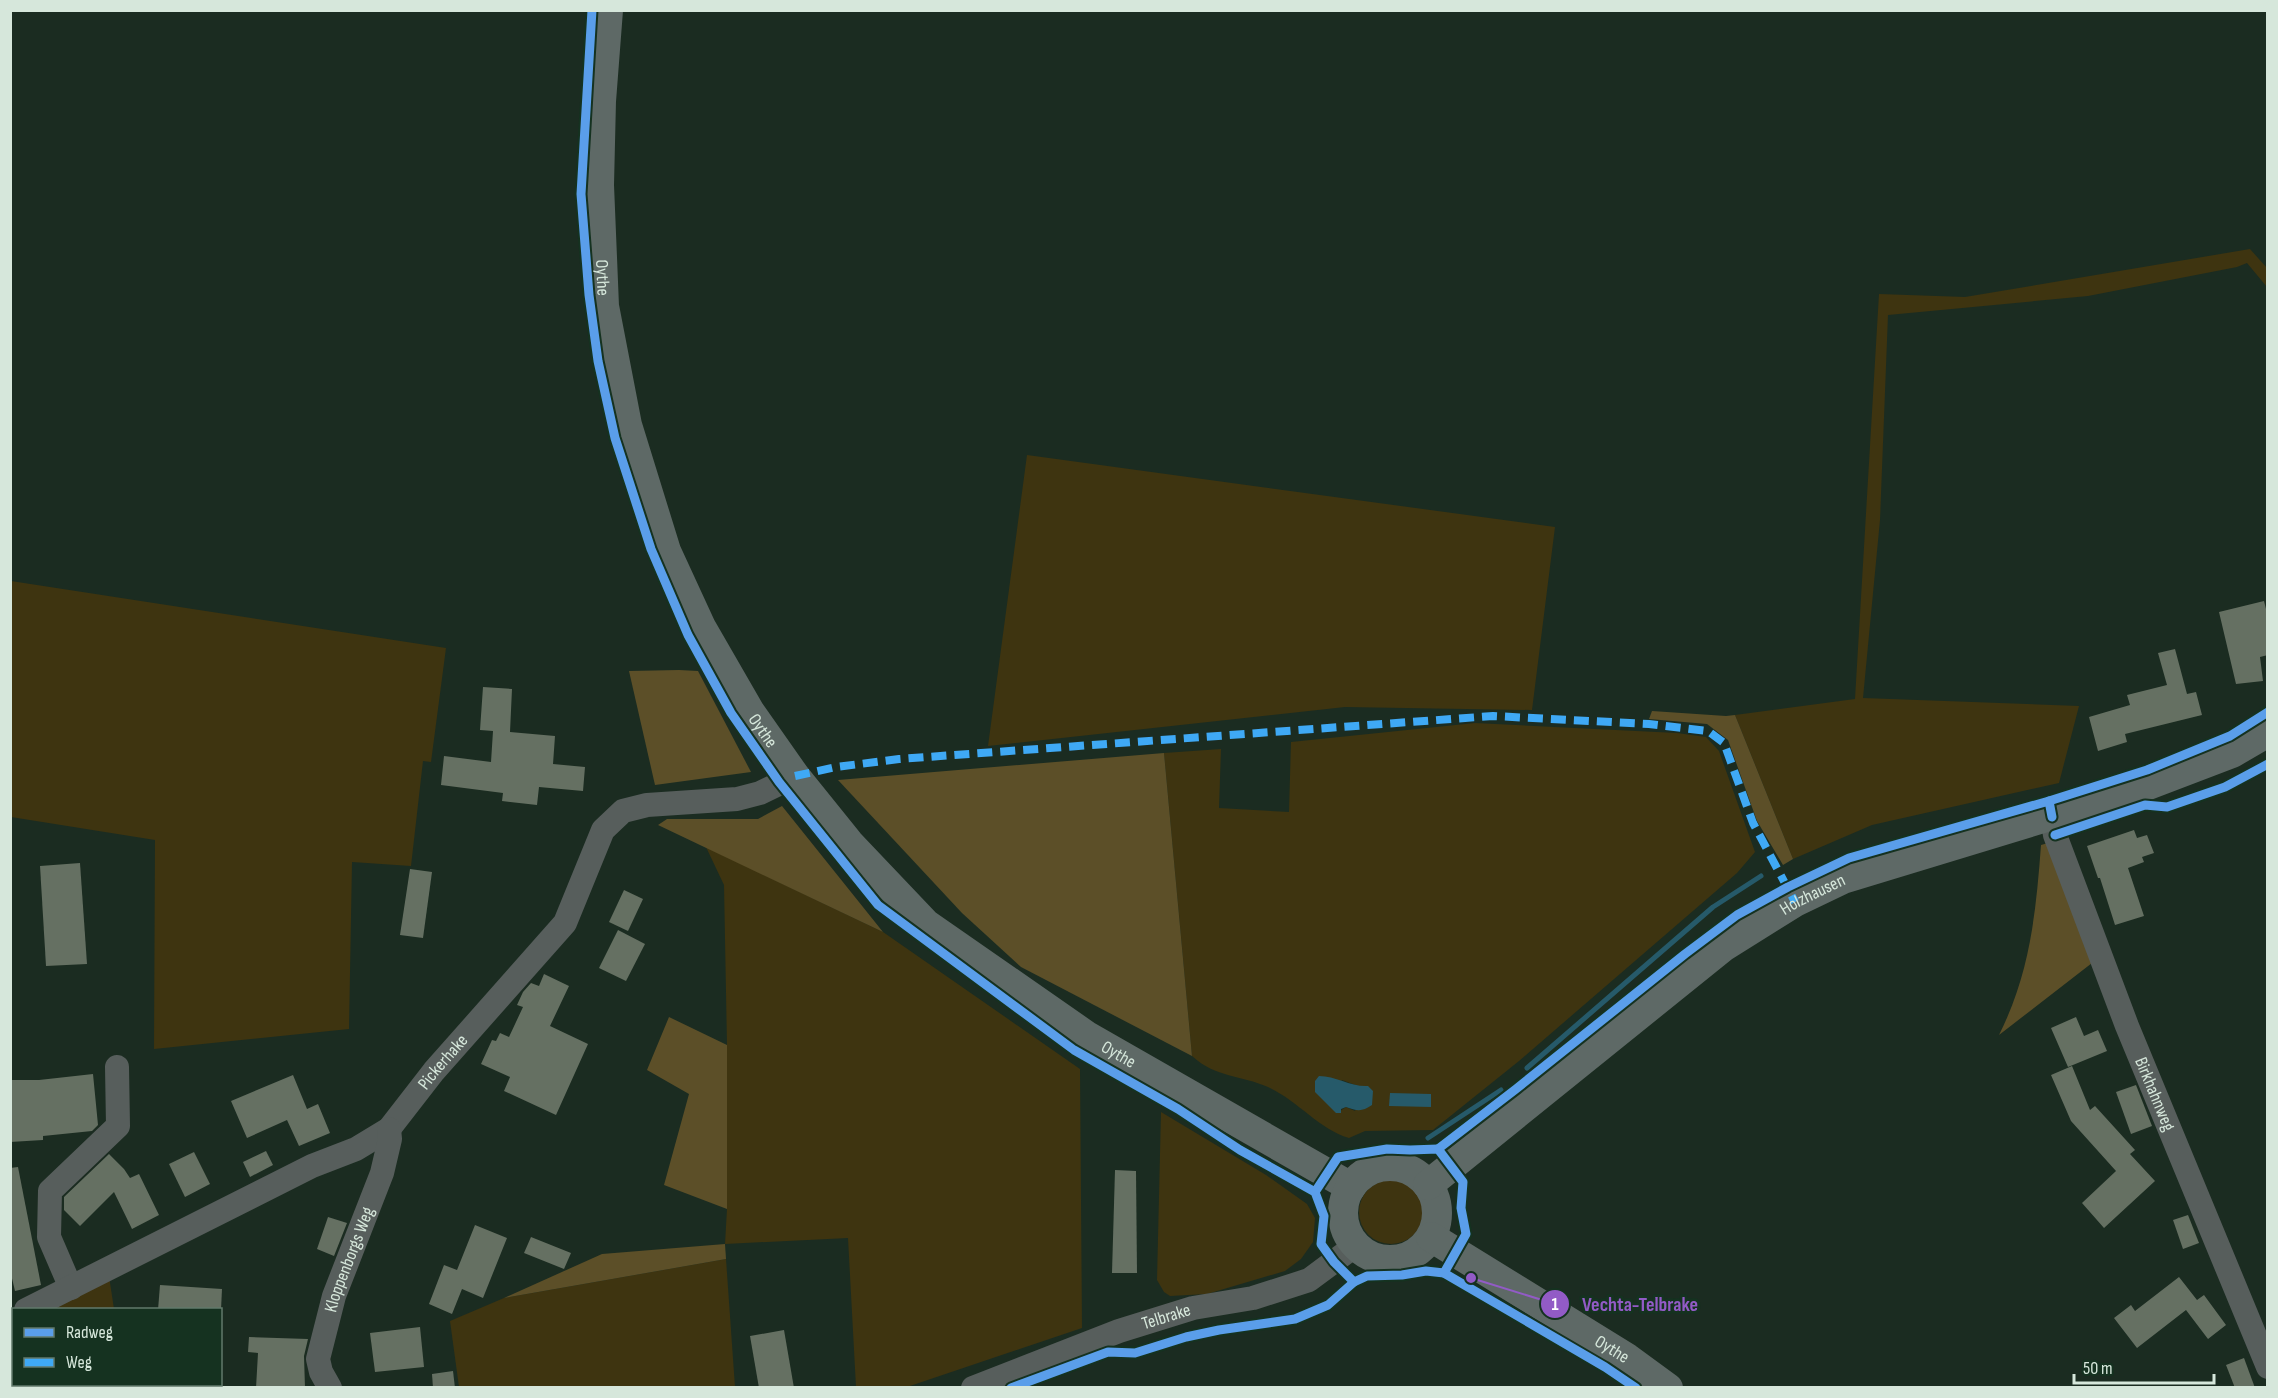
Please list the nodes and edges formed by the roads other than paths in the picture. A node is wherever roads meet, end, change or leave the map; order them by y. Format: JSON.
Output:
{"nodes":[{"id":1,"x":608,"y":10,"type":"edge"},
{"id":2,"x":2268,"y":732,"type":"edge"},
{"id":3,"x":795,"y":776,"type":"junction"},
{"id":4,"x":2052,"y":817,"type":"junction"},
{"id":5,"x":117,"y":1067,"type":"dead end"},
{"id":6,"x":388,"y":1129,"type":"junction"},
{"id":7,"x":1428,"y":1185,"type":"junction"},
{"id":8,"x":1351,"y":1187,"type":"junction"},
{"id":9,"x":1431,"y":1237,"type":"junction"},
{"id":10,"x":1356,"y":1245,"type":"junction"},
{"id":11,"x":71,"y":1288,"type":"junction"},
{"id":12,"x":30,"y":1308,"type":"edge"},
{"id":13,"x":2268,"y":1367,"type":"edge"},
{"id":14,"x":330,"y":1388,"type":"edge"},
{"id":15,"x":973,"y":1388,"type":"edge"},
{"id":16,"x":1668,"y":1388,"type":"edge"}],
"edges":[{"from":1,"to":3,"type":"main road","name":"Oythe"},
{"from":2,"to":4,"type":"main road","name":"Holzhausen"},
{"from":3,"to":6,"type":"street","name":"Pickerhake"},
{"from":3,"to":8,"type":"main road","name":"Oythe"},
{"from":4,"to":7,"type":"main road","name":"Holzhausen"},
{"from":4,"to":13,"type":"street","name":"Birkhahnweg"},
{"from":5,"to":11,"type":"street"},
{"from":6,"to":11,"type":"street","name":"Pickerhake"},
{"from":6,"to":14,"type":"street","name":"Kloppenborgs Weg"},
{"from":7,"to":8,"type":"main road"},
{"from":7,"to":9,"type":"main road"},
{"from":8,"to":10,"type":"main road"},
{"from":9,"to":10,"type":"main road"},
{"from":9,"to":16,"type":"main road","name":"Oythe"},
{"from":10,"to":15,"type":"street","name":"Telbrake"},
{"from":11,"to":12,"type":"street","name":"Pickerhake"}]}
